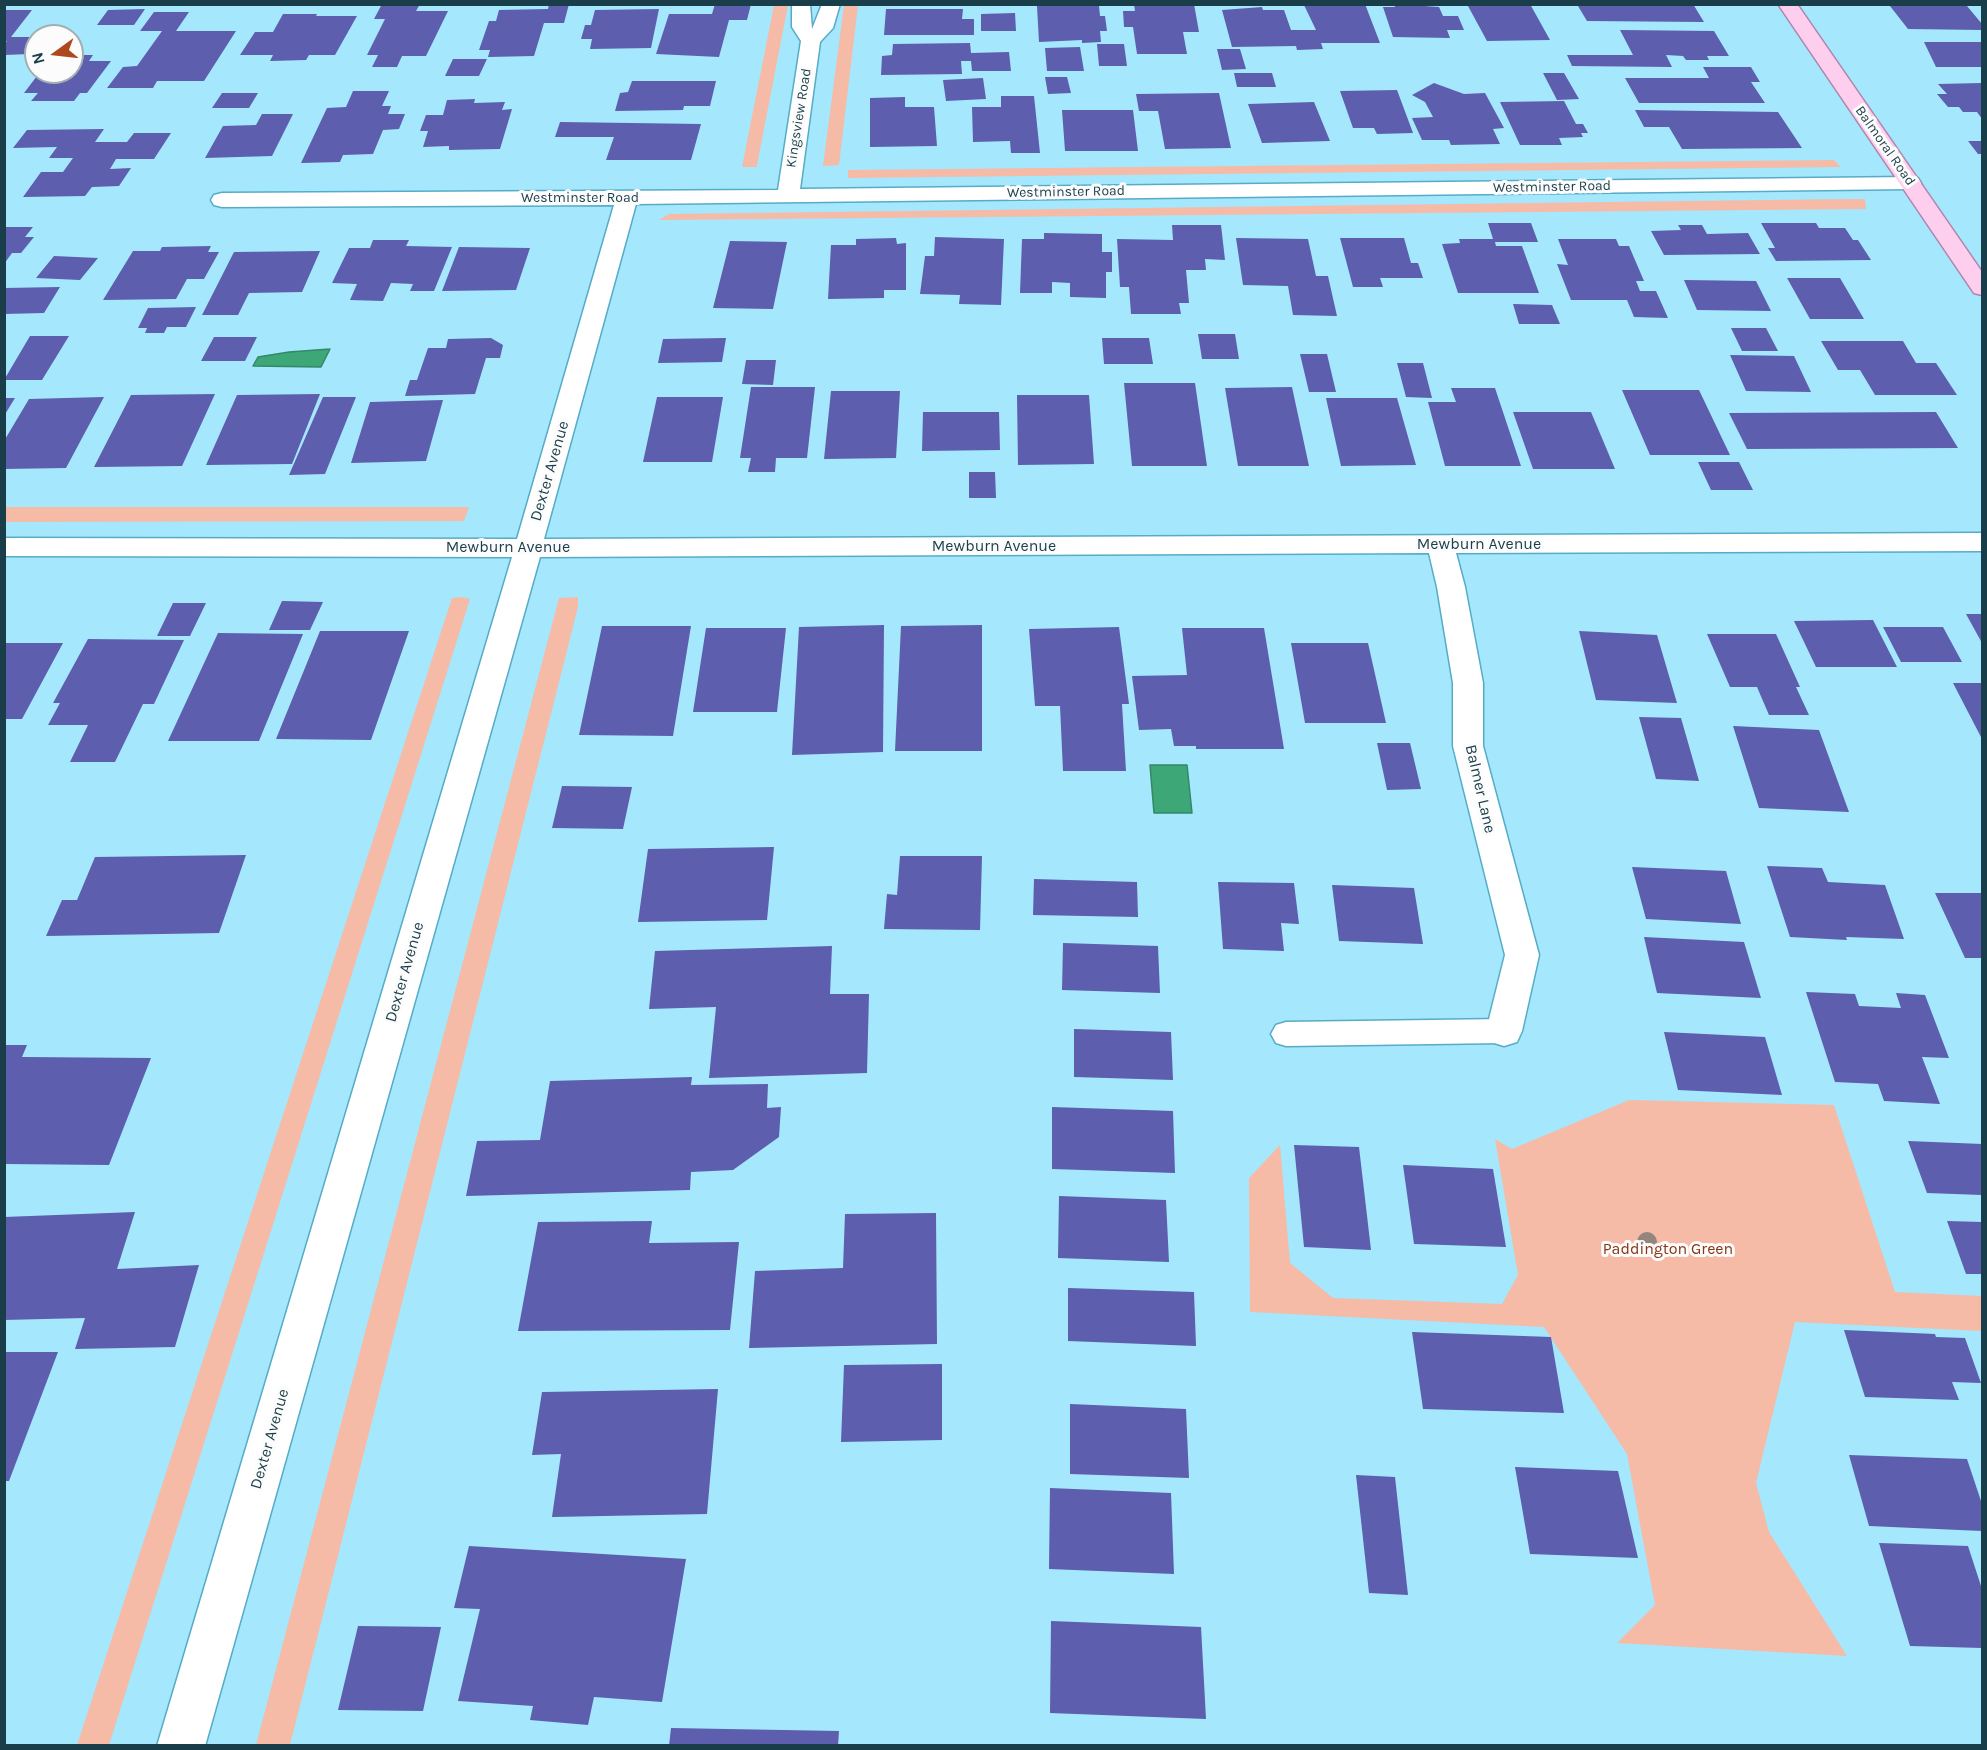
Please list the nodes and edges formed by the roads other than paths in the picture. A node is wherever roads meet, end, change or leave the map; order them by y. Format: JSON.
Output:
{"nodes":[{"id":1,"x":801,"y":4,"type":"edge"},
{"id":2,"x":831,"y":4,"type":"edge"},
{"id":3,"x":1787,"y":4,"type":"edge"},
{"id":4,"x":811,"y":41,"type":"junction"},
{"id":5,"x":1911,"y":183,"type":"junction"},
{"id":6,"x":788,"y":195,"type":"junction"},
{"id":7,"x":627,"y":198,"type":"junction"},
{"id":8,"x":222,"y":200,"type":"dead end"},
{"id":9,"x":1983,"y":288,"type":"edge"},
{"id":10,"x":1983,"y":542,"type":"edge"},
{"id":11,"x":1440,"y":544,"type":"junction"},
{"id":12,"x":4,"y":547,"type":"edge"},
{"id":13,"x":528,"y":548,"type":"junction"},
{"id":14,"x":1504,"y":1031,"type":"joint"},
{"id":15,"x":1286,"y":1034,"type":"dead end"},
{"id":16,"x":181,"y":1746,"type":"edge"}],
"edges":[{"from":1,"to":4,"type":"street","name":"Kingsview Road"},
{"from":2,"to":4,"type":"street","name":"Kingsview Road"},
{"from":3,"to":5,"type":"main road","name":"Balmoral Road"},
{"from":4,"to":6,"type":"street","name":"Kingsview Road"},
{"from":5,"to":6,"type":"street","name":"Westminster Road"},
{"from":5,"to":9,"type":"main road","name":"Balmoral Road"},
{"from":6,"to":7,"type":"street","name":"Westminster Road"},
{"from":7,"to":8,"type":"street","name":"Westminster Road"},
{"from":7,"to":13,"type":"street","name":"Dexter Avenue"},
{"from":10,"to":11,"type":"street","name":"Mewburn Avenue"},
{"from":11,"to":13,"type":"street","name":"Mewburn Avenue"},
{"from":11,"to":14,"type":"street","name":"Balmer Lane"},
{"from":12,"to":13,"type":"street","name":"Mewburn Avenue"},
{"from":13,"to":16,"type":"street","name":"Dexter Avenue"},
{"from":14,"to":15,"type":"lane"}]}
